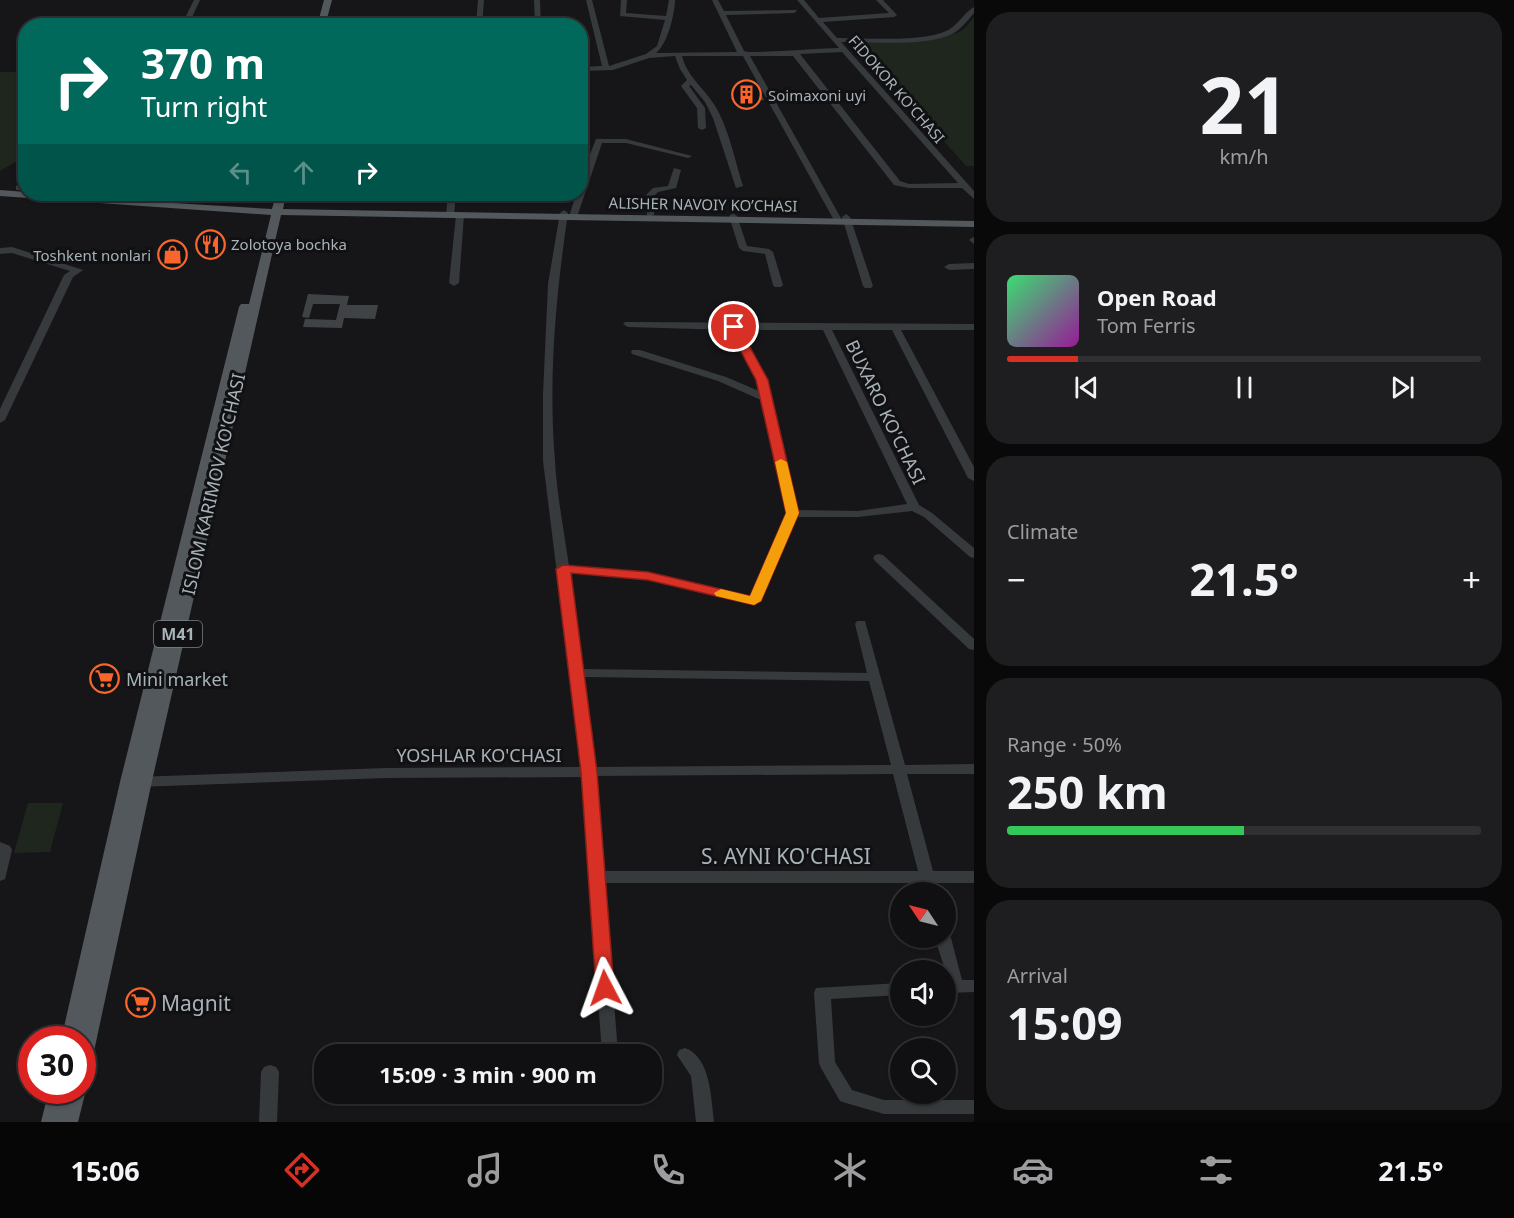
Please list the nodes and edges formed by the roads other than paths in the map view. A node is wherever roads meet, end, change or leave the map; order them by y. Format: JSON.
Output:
{"nodes":[{"id":1,"x":197,"y":0,"type":"edge"},
{"id":2,"x":322,"y":0,"type":"edge"},
{"id":3,"x":328,"y":0,"type":"edge"},
{"id":4,"x":481,"y":0,"type":"edge"},
{"id":5,"x":537,"y":0,"type":"edge"},
{"id":6,"x":589,"y":0,"type":"edge"},
{"id":7,"x":624,"y":0,"type":"edge"},
{"id":8,"x":672,"y":0,"type":"edge"},
{"id":9,"x":715,"y":0,"type":"edge"},
{"id":10,"x":800,"y":0,"type":"edge"},
{"id":11,"x":879,"y":0,"type":"edge"},
{"id":12,"x":974,"y":9,"type":"edge"},
{"id":13,"x":794,"y":11,"type":"dead end"},
{"id":14,"x":721,"y":13,"type":"junction"},
{"id":15,"x":188,"y":18,"type":"edge"},
{"id":16,"x":317,"y":18,"type":"edge"},
{"id":17,"x":323,"y":18,"type":"edge"},
{"id":18,"x":480,"y":18,"type":"edge"},
{"id":19,"x":538,"y":18,"type":"edge"},
{"id":20,"x":668,"y":18,"type":"junction"},
{"id":21,"x":817,"y":20,"type":"junction"},
{"id":22,"x":836,"y":40,"type":"junction"},
{"id":23,"x":844,"y":50,"type":"junction"},
{"id":24,"x":743,"y":53,"type":"junction"},
{"id":25,"x":795,"y":53,"type":"junction"},
{"id":26,"x":678,"y":54,"type":"junction"},
{"id":27,"x":648,"y":56,"type":"junction"},
{"id":28,"x":606,"y":68,"type":"junction"},
{"id":29,"x":588,"y":69,"type":"edge"},
{"id":30,"x":690,"y":81,"type":"junction"},
{"id":31,"x":702,"y":128,"type":"dead end"},
{"id":32,"x":687,"y":156,"type":"dead end"},
{"id":33,"x":588,"y":170,"type":"edge"},
{"id":34,"x":676,"y":170,"type":"dead end"},
{"id":35,"x":964,"y":185,"type":"junction"},
{"id":36,"x":740,"y":186,"type":"dead end"},
{"id":37,"x":18,"y":187,"type":"edge"},
{"id":38,"x":2,"y":190,"type":"edge"},
{"id":39,"x":18,"y":191,"type":"edge"},
{"id":40,"x":974,"y":196,"type":"edge"},
{"id":41,"x":159,"y":201,"type":"edge"},
{"id":42,"x":179,"y":201,"type":"edge"},
{"id":43,"x":273,"y":201,"type":"edge"},
{"id":44,"x":277,"y":201,"type":"edge"},
{"id":45,"x":452,"y":201,"type":"edge"},
{"id":46,"x":576,"y":201,"type":"edge"},
{"id":47,"x":273,"y":209,"type":"junction"},
{"id":48,"x":453,"y":214,"type":"junction"},
{"id":49,"x":568,"y":215,"type":"junction"},
{"id":50,"x":650,"y":215,"type":"junction"},
{"id":51,"x":733,"y":218,"type":"junction"},
{"id":52,"x":842,"y":219,"type":"junction"},
{"id":53,"x":974,"y":219,"type":"edge"},
{"id":54,"x":974,"y":224,"type":"edge"},
{"id":55,"x":0,"y":251,"type":"edge"},
{"id":56,"x":974,"y":266,"type":"edge"},
{"id":57,"x":949,"y":267,"type":"dead end"},
{"id":58,"x":454,"y":283,"type":"dead end"},
{"id":59,"x":778,"y":285,"type":"dead end"},
{"id":60,"x":868,"y":286,"type":"dead end"},
{"id":61,"x":628,"y":324,"type":"dead end"},
{"id":62,"x":734,"y":327,"type":"junction"},
{"id":63,"x":826,"y":327,"type":"junction"},
{"id":64,"x":895,"y":327,"type":"junction"},
{"id":65,"x":974,"y":327,"type":"edge"},
{"id":66,"x":636,"y":352,"type":"dead end"},
{"id":67,"x":766,"y":398,"type":"junction"},
{"id":68,"x":0,"y":420,"type":"edge"},
{"id":69,"x":974,"y":478,"type":"edge"},
{"id":70,"x":914,"y":507,"type":"junction"},
{"id":71,"x":793,"y":513,"type":"junction"},
{"id":72,"x":974,"y":554,"type":"edge"},
{"id":73,"x":879,"y":558,"type":"dead end"},
{"id":74,"x":563,"y":569,"type":"junction"},
{"id":75,"x":861,"y":624,"type":"dead end"},
{"id":76,"x":974,"y":646,"type":"edge"},
{"id":77,"x":577,"y":673,"type":"junction"},
{"id":78,"x":875,"y":677,"type":"junction"},
{"id":79,"x":899,"y":769,"type":"junction"},
{"id":80,"x":974,"y":769,"type":"edge"},
{"id":81,"x":589,"y":772,"type":"junction"},
{"id":82,"x":136,"y":782,"type":"junction"},
{"id":83,"x":2,"y":848,"type":"edge"},
{"id":84,"x":0,"y":875,"type":"edge"},
{"id":85,"x":597,"y":877,"type":"junction"},
{"id":86,"x":974,"y":877,"type":"edge"},
{"id":87,"x":928,"y":882,"type":"edge"},
{"id":88,"x":946,"y":882,"type":"edge"},
{"id":89,"x":890,"y":884,"type":"edge"},
{"id":90,"x":974,"y":986,"type":"edge"},
{"id":91,"x":956,"y":987,"type":"edge"},
{"id":92,"x":890,"y":990,"type":"edge"},
{"id":93,"x":75,"y":1026,"type":"edge"},
{"id":94,"x":88,"y":1026,"type":"edge"},
{"id":95,"x":609,"y":1044,"type":"edge"},
{"id":96,"x":685,"y":1055,"type":"dead end"},
{"id":97,"x":270,"y":1072,"type":"dead end"},
{"id":98,"x":56,"y":1104,"type":"edge"},
{"id":99,"x":72,"y":1104,"type":"edge"},
{"id":100,"x":974,"y":1107,"type":"edge"},
{"id":101,"x":52,"y":1122,"type":"edge"},
{"id":102,"x":67,"y":1122,"type":"edge"},
{"id":103,"x":268,"y":1122,"type":"edge"},
{"id":104,"x":705,"y":1122,"type":"edge"}],
"edges":[{"from":1,"to":15,"type":"street"},
{"from":2,"to":16,"type":"main road"},
{"from":3,"to":17,"type":"main road"},
{"from":4,"to":18,"type":"street"},
{"from":5,"to":19,"type":"street"},
{"from":6,"to":28,"type":"street"},
{"from":7,"to":20,"type":"street"},
{"from":8,"to":20,"type":"street"},
{"from":9,"to":14,"type":"street"},
{"from":10,"to":21,"type":"street","name":"FIDOKOR KO'CHASI"},
{"from":11,"to":21,"type":"street"},
{"from":12,"to":22,"type":"street"},
{"from":13,"to":14,"type":"street"},
{"from":14,"to":24,"type":"street"},
{"from":20,"to":27,"type":"street"},
{"from":21,"to":22,"type":"street","name":"FIDOKOR KO'CHASI"},
{"from":22,"to":23,"type":"street","name":"FIDOKOR KO'CHASI"},
{"from":23,"to":25,"type":"street"},
{"from":23,"to":35,"type":"street","name":"FIDOKOR KO'CHASI"},
{"from":24,"to":25,"type":"street"},
{"from":24,"to":26,"type":"street"},
{"from":24,"to":52,"type":"street"},
{"from":25,"to":35,"type":"street"},
{"from":26,"to":27,"type":"street"},
{"from":26,"to":30,"type":"street"},
{"from":27,"to":28,"type":"street"},
{"from":28,"to":29,"type":"street"},
{"from":30,"to":31,"type":"street"},
{"from":30,"to":36,"type":"street"},
{"from":32,"to":33,"type":"street"},
{"from":34,"to":50,"type":"street"},
{"from":35,"to":40,"type":"street","name":"FIDOKOR KO'CHASI"},
{"from":37,"to":38,"type":"main road","name":"ALISHER NAVOIY KO’CHASI"},
{"from":38,"to":39,"type":"main road","name":"ALISHER NAVOIY KO’CHASI"},
{"from":41,"to":47,"type":"main road","name":"ALISHER NAVOIY KO’CHASI"},
{"from":42,"to":47,"type":"main road","name":"ALISHER NAVOIY KO’CHASI"},
{"from":43,"to":47,"type":"main road","name":"ISLOM KARIMOV KO'CHASI","number":"M41"},
{"from":44,"to":47,"type":"main road","name":"ISLOM KARIMOV KO'CHASI","number":"M41"},
{"from":45,"to":48,"type":"street"},
{"from":46,"to":49,"type":"street"},
{"from":47,"to":48,"type":"main road","name":"ALISHER NAVOIY KO’CHASI"},
{"from":47,"to":82,"type":"main road","name":"ISLOM KARIMOV KO'CHASI","number":"M41"},
{"from":48,"to":49,"type":"main road","name":"ALISHER NAVOIY KO’CHASI"},
{"from":48,"to":58,"type":"street"},
{"from":49,"to":50,"type":"main road","name":"ALISHER NAVOIY KO’CHASI"},
{"from":49,"to":51,"type":"main road","name":"ALISHER NAVOIY KO’CHASI"},
{"from":49,"to":74,"type":"street"},
{"from":50,"to":51,"type":"main road","name":"ALISHER NAVOIY KO’CHASI"},
{"from":51,"to":52,"type":"main road","name":"ALISHER NAVOIY KO’CHASI"},
{"from":51,"to":59,"type":"street"},
{"from":52,"to":53,"type":"main road","name":"ALISHER NAVOIY KO’CHASI"},
{"from":52,"to":54,"type":"main road","name":"ALISHER NAVOIY KO’CHASI"},
{"from":52,"to":60,"type":"street"},
{"from":55,"to":68,"type":"street"},
{"from":56,"to":57,"type":"street"},
{"from":61,"to":62,"type":"street"},
{"from":62,"to":63,"type":"street"},
{"from":62,"to":67,"type":"street"},
{"from":63,"to":64,"type":"street"},
{"from":63,"to":70,"type":"street","name":"BUXARO KO'CHASI"},
{"from":64,"to":65,"type":"street"},
{"from":64,"to":69,"type":"street"},
{"from":66,"to":67,"type":"street"},
{"from":67,"to":71,"type":"street"},
{"from":70,"to":71,"type":"street"},
{"from":70,"to":72,"type":"street","name":"BUXARO KO'CHASI"},
{"from":71,"to":74,"type":"street"},
{"from":73,"to":76,"type":"street"},
{"from":74,"to":77,"type":"street"},
{"from":75,"to":78,"type":"street"},
{"from":77,"to":78,"type":"street"},
{"from":77,"to":81,"type":"street"},
{"from":78,"to":79,"type":"street"},
{"from":79,"to":80,"type":"street","name":"YOSHLAR KO'CHASI"},
{"from":79,"to":81,"type":"street","name":"YOSHLAR KO'CHASI"},
{"from":79,"to":87,"type":"street"},
{"from":81,"to":82,"type":"street","name":"YOSHLAR KO'CHASI"},
{"from":81,"to":85,"type":"street"},
{"from":82,"to":93,"type":"main road","name":"ISLOM KARIMOV KO'CHASI","number":"M41"},
{"from":82,"to":94,"type":"main road","name":"ISLOM KARIMOV KO'CHASI","number":"M41"},
{"from":83,"to":84,"type":"street"},
{"from":85,"to":89,"type":"street","name":"S. AYNI KO'CHASI"},
{"from":85,"to":95,"type":"street"},
{"from":86,"to":88,"type":"street","name":"S. AYNI KO'CHASI"},
{"from":90,"to":91,"type":"street"},
{"from":92,"to":100,"type":"street"},
{"from":96,"to":104,"type":"street"},
{"from":97,"to":103,"type":"street"},
{"from":98,"to":101,"type":"main road"},
{"from":99,"to":102,"type":"main road"}]}
